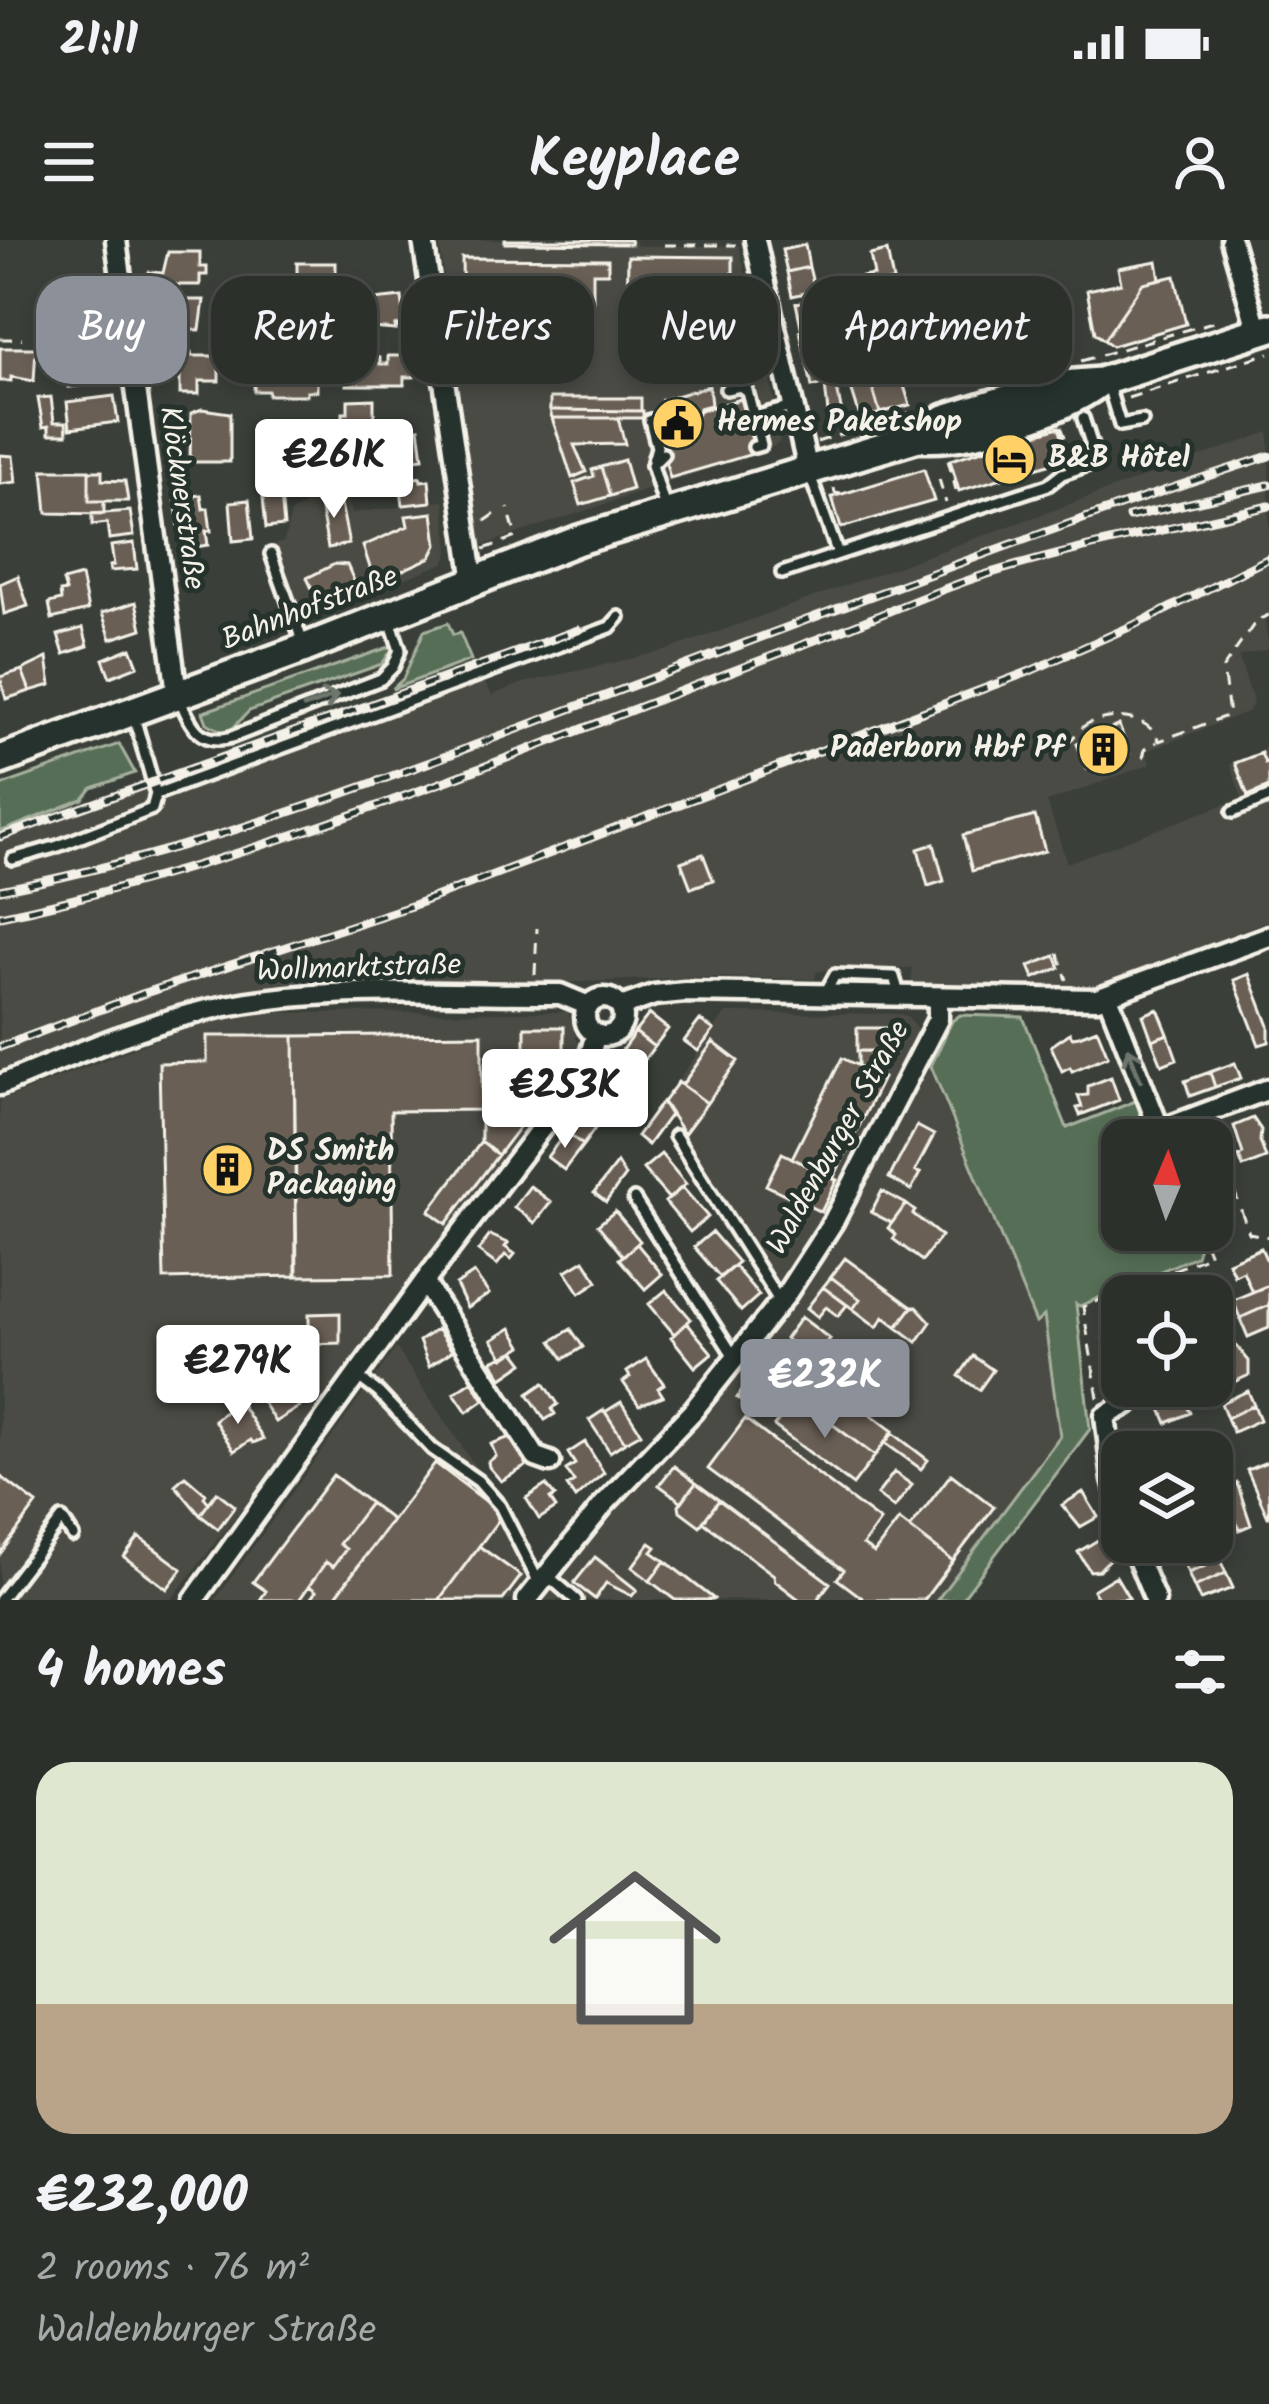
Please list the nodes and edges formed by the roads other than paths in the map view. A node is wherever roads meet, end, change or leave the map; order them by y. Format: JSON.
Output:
{"nodes":[{"id":1,"x":116,"y":240,"type":"edge"},
{"id":2,"x":423,"y":240,"type":"edge"},
{"id":3,"x":1231,"y":240,"type":"edge"},
{"id":4,"x":756,"y":243,"type":"edge"},
{"id":5,"x":1266,"y":338,"type":"edge"},
{"id":6,"x":743,"y":384,"type":"edge"},
{"id":7,"x":743,"y":388,"type":"junction"},
{"id":8,"x":1106,"y":388,"type":"junction"},
{"id":9,"x":726,"y":389,"type":"dead end"},
{"id":10,"x":792,"y":407,"type":"junction"},
{"id":11,"x":751,"y":417,"type":"junction"},
{"id":12,"x":1083,"y":418,"type":"dead end"},
{"id":13,"x":650,"y":420,"type":"dead end"},
{"id":14,"x":1142,"y":421,"type":"dead end"},
{"id":15,"x":754,"y":447,"type":"dead end"},
{"id":16,"x":663,"y":454,"type":"dead end"},
{"id":17,"x":652,"y":465,"type":"junction"},
{"id":18,"x":808,"y":470,"type":"junction"},
{"id":19,"x":669,"y":474,"type":"dead end"},
{"id":20,"x":655,"y":478,"type":"junction"},
{"id":21,"x":666,"y":511,"type":"junction"},
{"id":22,"x":271,"y":554,"type":"dead end"},
{"id":23,"x":838,"y":554,"type":"junction"},
{"id":24,"x":782,"y":573,"type":"dead end"},
{"id":25,"x":474,"y":582,"type":"junction"},
{"id":26,"x":388,"y":616,"type":"junction"},
{"id":27,"x":620,"y":617,"type":"dead end"},
{"id":28,"x":305,"y":648,"type":"junction"},
{"id":29,"x":177,"y":693,"type":"junction"},
{"id":30,"x":136,"y":724,"type":"dead end"},
{"id":31,"x":0,"y":760,"type":"edge"},
{"id":32,"x":156,"y":794,"type":"junction"},
{"id":33,"x":1269,"y":797,"type":"edge"},
{"id":34,"x":1233,"y":812,"type":"dead end"},
{"id":35,"x":14,"y":859,"type":"dead end"},
{"id":36,"x":1269,"y":937,"type":"edge"},
{"id":37,"x":938,"y":998,"type":"junction"},
{"id":38,"x":1108,"y":998,"type":"junction"},
{"id":39,"x":589,"y":1006,"type":"junction"},
{"id":40,"x":621,"y":1007,"type":"junction"},
{"id":41,"x":596,"y":1034,"type":"junction"},
{"id":42,"x":0,"y":1085,"type":"edge"},
{"id":43,"x":1269,"y":1089,"type":"edge"},
{"id":44,"x":675,"y":1136,"type":"dead end"},
{"id":45,"x":634,"y":1199,"type":"dead end"},
{"id":46,"x":424,"y":1282,"type":"junction"},
{"id":47,"x":780,"y":1302,"type":"junction"},
{"id":48,"x":735,"y":1358,"type":"junction"},
{"id":49,"x":357,"y":1376,"type":"junction"},
{"id":50,"x":1122,"y":1407,"type":"edge"},
{"id":51,"x":1107,"y":1431,"type":"edge"},
{"id":52,"x":550,"y":1462,"type":"dead end"},
{"id":53,"x":74,"y":1536,"type":"dead end"},
{"id":54,"x":1140,"y":1563,"type":"edge"},
{"id":55,"x":538,"y":1586,"type":"edge"},
{"id":56,"x":0,"y":1600,"type":"edge"},
{"id":57,"x":194,"y":1600,"type":"edge"},
{"id":58,"x":576,"y":1600,"type":"edge"},
{"id":59,"x":1155,"y":1600,"type":"edge"}],
"edges":[{"from":1,"to":29,"type":"street","name":"Klöcknerstraße"},
{"from":2,"to":25,"type":"street"},
{"from":3,"to":5,"type":"street"},
{"from":4,"to":10,"type":"street"},
{"from":5,"to":8,"type":"main road","name":"Bahnhofstraße"},
{"from":6,"to":7,"type":"lane"},
{"from":7,"to":9,"type":"lane"},
{"from":7,"to":11,"type":"lane"},
{"from":8,"to":14,"type":"lane"},
{"from":8,"to":18,"type":"main road","name":"Bahnhofstraße"},
{"from":10,"to":11,"type":"lane"},
{"from":10,"to":18,"type":"street"},
{"from":11,"to":15,"type":"lane"},
{"from":12,"to":23,"type":"lane"},
{"from":13,"to":17,"type":"lane"},
{"from":16,"to":17,"type":"lane"},
{"from":17,"to":20,"type":"lane"},
{"from":18,"to":21,"type":"main road","name":"Bahnhofstraße"},
{"from":18,"to":23,"type":"lane"},
{"from":19,"to":20,"type":"lane"},
{"from":20,"to":21,"type":"lane"},
{"from":21,"to":25,"type":"main road","name":"Bahnhofstraße"},
{"from":22,"to":28,"type":"lane"},
{"from":23,"to":24,"type":"lane"},
{"from":25,"to":26,"type":"main road","name":"Bahnhofstraße"},
{"from":26,"to":28,"type":"main road","name":"Bahnhofstraße"},
{"from":29,"to":26,"type":"lane","one_way":true},
{"from":27,"to":32,"type":"lane"},
{"from":28,"to":29,"type":"main road","name":"Bahnhofstraße"},
{"from":29,"to":31,"type":"main road","name":"Bahnhofstraße"},
{"from":30,"to":32,"type":"lane"},
{"from":32,"to":35,"type":"lane"},
{"from":33,"to":34,"type":"lane"},
{"from":36,"to":38,"type":"street"},
{"from":37,"to":38,"type":"street"},
{"from":37,"to":40,"type":"street"},
{"from":37,"to":47,"type":"street","name":"Waldenburger Straße"},
{"from":43,"to":38,"type":"street","one_way":true},
{"from":39,"to":40,"type":"street"},
{"from":39,"to":41,"type":"street"},
{"from":39,"to":42,"type":"street","name":"Wollmarktstraße"},
{"from":40,"to":41,"type":"street"},
{"from":41,"to":46,"type":"street"},
{"from":44,"to":47,"type":"lane"},
{"from":45,"to":48,"type":"lane"},
{"from":46,"to":49,"type":"street"},
{"from":46,"to":52,"type":"street"},
{"from":47,"to":48,"type":"street","name":"Waldenburger Straße"},
{"from":48,"to":55,"type":"street","name":"Waldenburger Straße"},
{"from":49,"to":55,"type":"lane"},
{"from":49,"to":57,"type":"street"},
{"from":50,"to":51,"type":"street"},
{"from":53,"to":56,"type":"lane"},
{"from":54,"to":59,"type":"street"},
{"from":55,"to":58,"type":"lane"}]}
